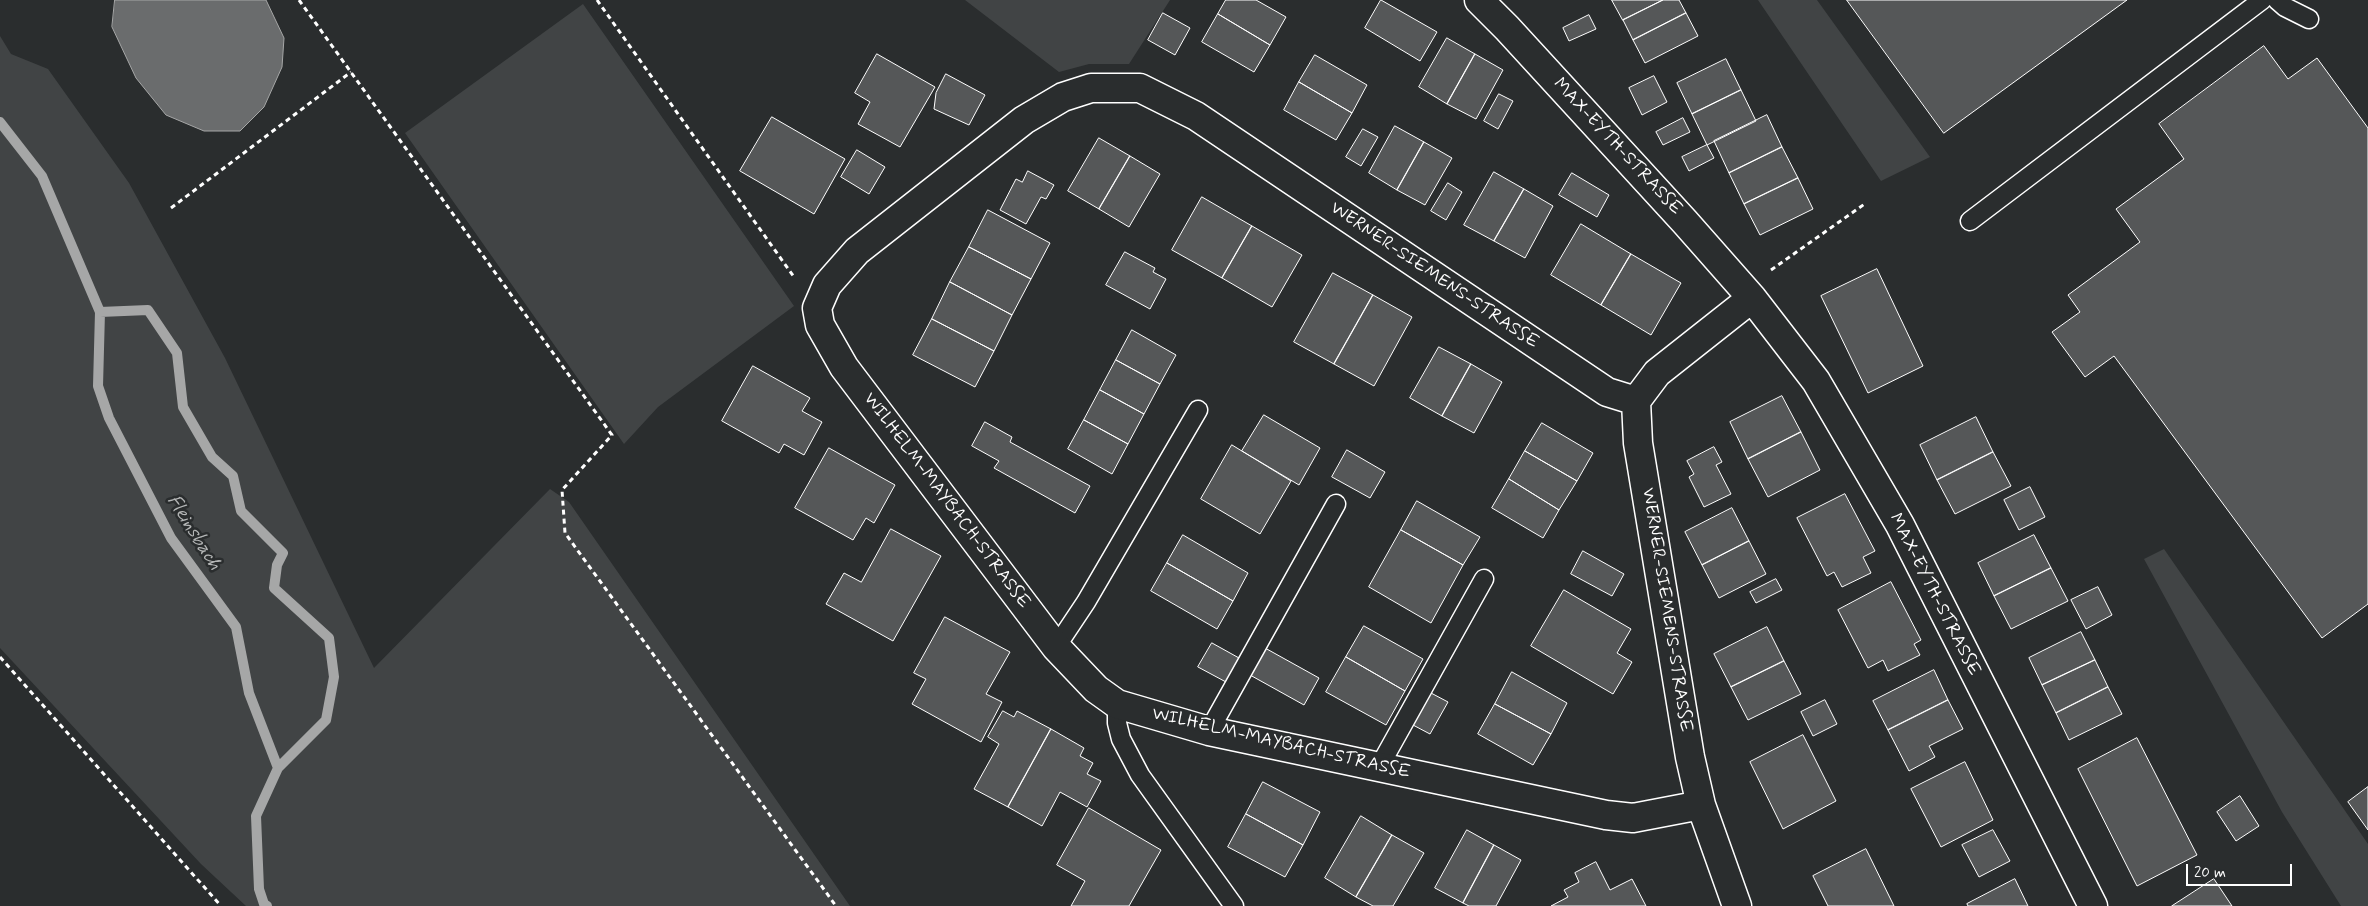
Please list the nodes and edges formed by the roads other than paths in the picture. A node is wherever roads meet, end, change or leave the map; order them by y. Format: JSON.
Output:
{"nodes":[{"id":1,"x":1478,"y":0,"type":"edge"},
{"id":2,"x":2262,"y":0,"type":"edge"},
{"id":3,"x":2277,"y":0,"type":"edge"},
{"id":4,"x":2309,"y":19,"type":"dead end"},
{"id":5,"x":1970,"y":221,"type":"dead end"},
{"id":6,"x":1749,"y":295,"type":"junction"},
{"id":7,"x":817,"y":308,"type":"joint"},
{"id":8,"x":1636,"y":401,"type":"junction"},
{"id":9,"x":1198,"y":410,"type":"dead end"},
{"id":10,"x":1336,"y":504,"type":"dead end"},
{"id":11,"x":1484,"y":579,"type":"dead end"},
{"id":12,"x":1056,"y":647,"type":"junction"},
{"id":13,"x":1117,"y":704,"type":"junction"},
{"id":14,"x":1209,"y":731,"type":"junction"},
{"id":15,"x":1379,"y":767,"type":"junction"},
{"id":16,"x":1701,"y":805,"type":"junction"},
{"id":17,"x":1234,"y":906,"type":"edge"},
{"id":18,"x":1738,"y":906,"type":"edge"},
{"id":19,"x":2093,"y":906,"type":"edge"}],
"edges":[{"from":1,"to":6,"type":"street","name":"MAX-EYTH-STRASSE"},
{"from":2,"to":5,"type":"lane"},
{"from":3,"to":4,"type":"lane"},
{"from":6,"to":8,"type":"street"},
{"from":6,"to":19,"type":"street","name":"MAX-EYTH-STRASSE"},
{"from":7,"to":8,"type":"street","name":"WERNER-SIEMENS-STRASSE"},
{"from":7,"to":12,"type":"street","name":"WILHELM-MAYBACH-STRASSE"},
{"from":8,"to":16,"type":"street","name":"WERNER-SIEMENS-STRASSE"},
{"from":9,"to":12,"type":"lane"},
{"from":10,"to":14,"type":"lane"},
{"from":11,"to":15,"type":"lane"},
{"from":12,"to":13,"type":"street","name":"WILHELM-MAYBACH-STRASSE"},
{"from":13,"to":14,"type":"street","name":"WILHELM-MAYBACH-STRASSE"},
{"from":13,"to":17,"type":"lane"},
{"from":14,"to":15,"type":"street","name":"WILHELM-MAYBACH-STRASSE"},
{"from":15,"to":16,"type":"street","name":"WILHELM-MAYBACH-STRASSE"},
{"from":16,"to":18,"type":"street","name":"WERNER-SIEMENS-STRASSE"}]}
